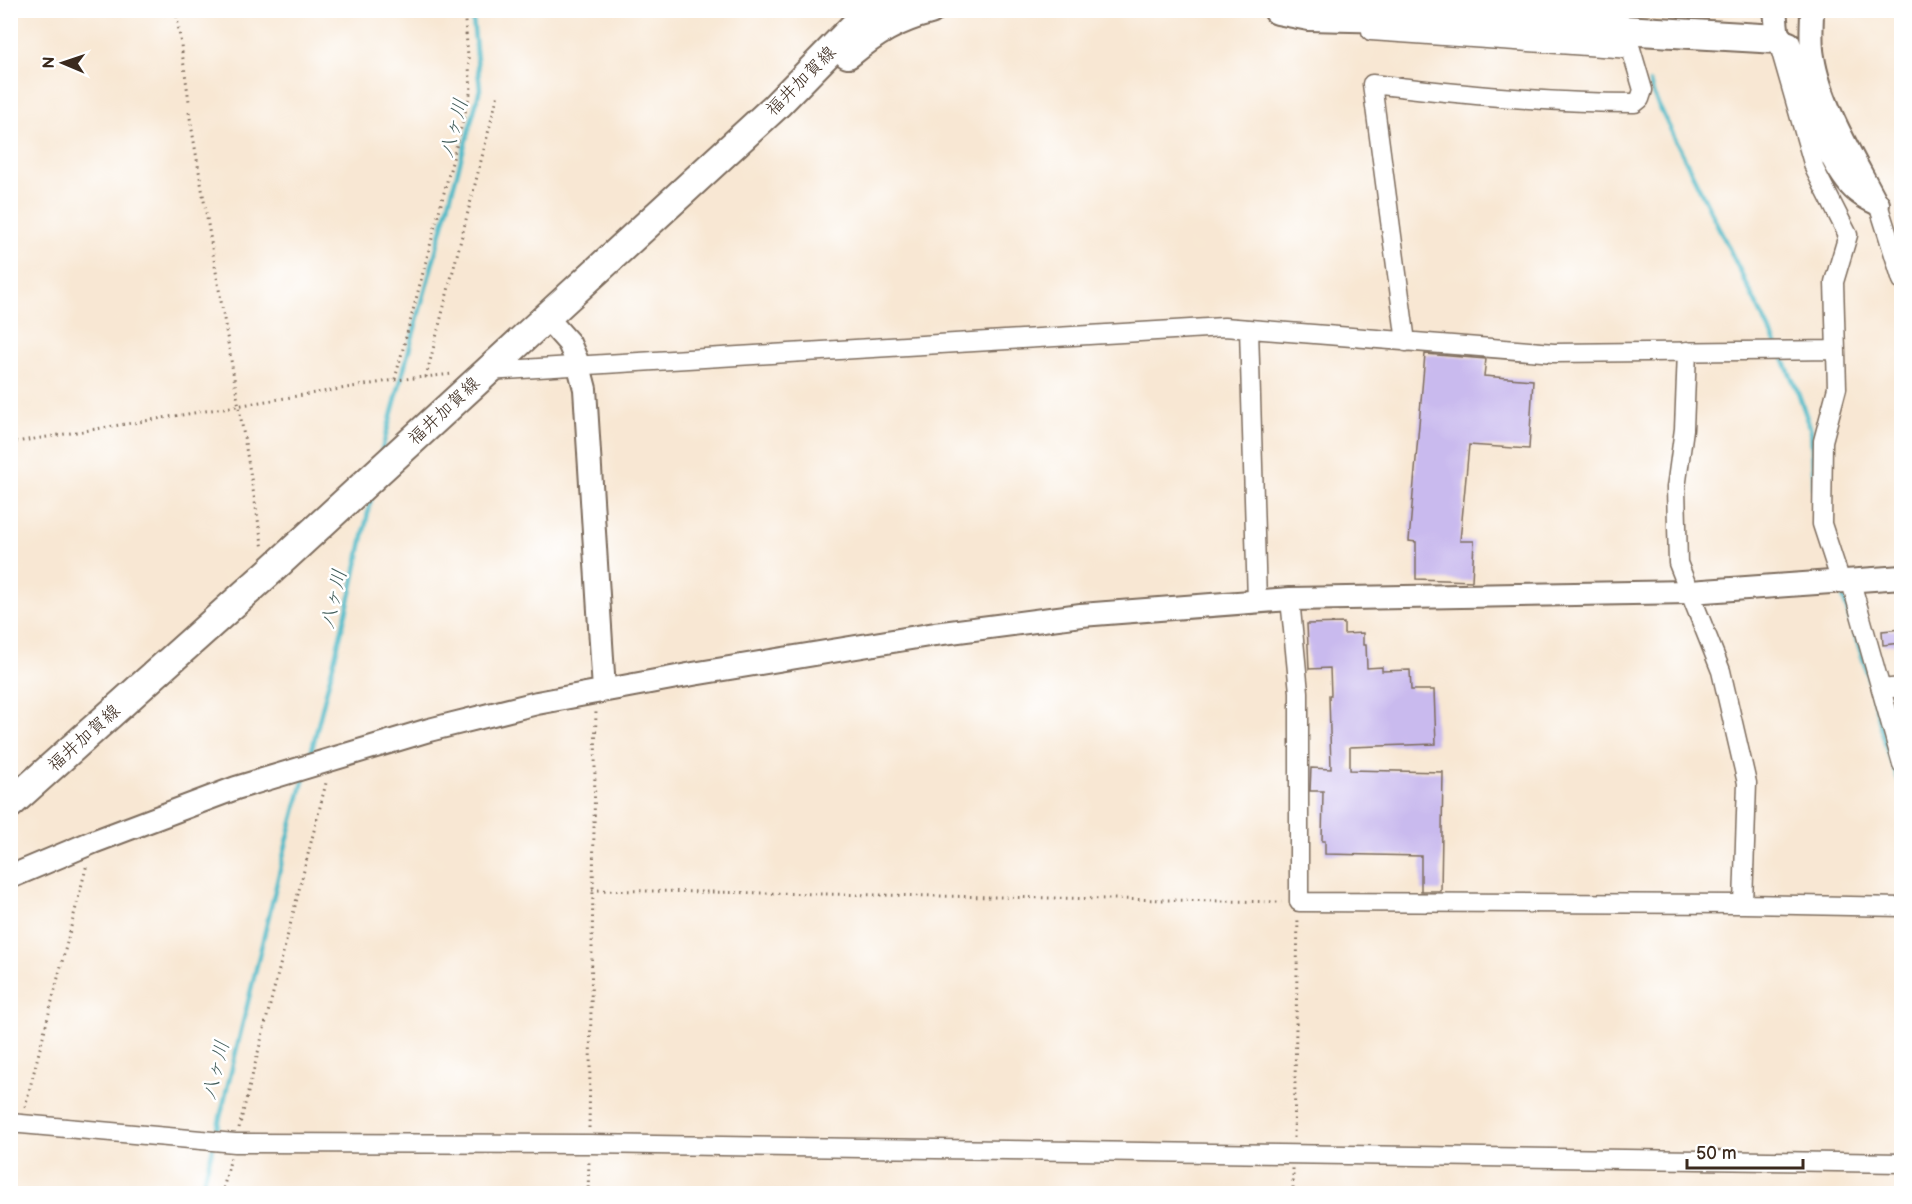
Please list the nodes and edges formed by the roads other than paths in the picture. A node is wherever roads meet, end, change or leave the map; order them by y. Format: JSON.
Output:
{"nodes":[{"id":1,"x":870,"y":10,"type":"edge"},
{"id":2,"x":930,"y":10,"type":"edge"},
{"id":3,"x":1276,"y":10,"type":"edge"},
{"id":4,"x":1775,"y":10,"type":"edge"},
{"id":5,"x":1812,"y":10,"type":"edge"},
{"id":6,"x":1778,"y":39,"type":"junction"},
{"id":7,"x":775,"y":107,"type":"junction"},
{"id":8,"x":1878,"y":204,"type":"junction"},
{"id":9,"x":1902,"y":280,"type":"edge"},
{"id":10,"x":546,"y":317,"type":"junction"},
{"id":11,"x":1249,"y":329,"type":"junction"},
{"id":12,"x":1406,"y":342,"type":"junction"},
{"id":13,"x":1836,"y":350,"type":"junction"},
{"id":14,"x":1687,"y":351,"type":"junction"},
{"id":15,"x":579,"y":366,"type":"junction"},
{"id":16,"x":487,"y":371,"type":"junction"},
{"id":17,"x":1902,"y":578,"type":"edge"},
{"id":18,"x":1846,"y":582,"type":"junction"},
{"id":19,"x":1690,"y":592,"type":"junction"},
{"id":20,"x":1290,"y":599,"type":"junction"},
{"id":21,"x":1257,"y":602,"type":"junction"},
{"id":22,"x":1902,"y":687,"type":"edge"},
{"id":23,"x":1881,"y":689,"type":"junction"},
{"id":24,"x":600,"y":691,"type":"junction"},
{"id":25,"x":1902,"y":764,"type":"edge"},
{"id":26,"x":10,"y":804,"type":"edge"},
{"id":27,"x":10,"y":877,"type":"edge"},
{"id":28,"x":1743,"y":904,"type":"junction"},
{"id":29,"x":1902,"y":907,"type":"edge"},
{"id":30,"x":16,"y":1123,"type":"edge"},
{"id":31,"x":1902,"y":1163,"type":"edge"}],
"edges":[{"from":1,"to":7,"type":"main road","name":"福井加賀線"},
{"from":2,"to":7,"type":"main road"},
{"from":3,"to":6,"type":"main road"},
{"from":3,"to":12,"type":"street"},
{"from":4,"to":6,"type":"street"},
{"from":5,"to":8,"type":"street"},
{"from":6,"to":8,"type":"street"},
{"from":6,"to":13,"type":"street"},
{"from":7,"to":10,"type":"main road","name":"福井加賀線"},
{"from":8,"to":9,"type":"street"},
{"from":10,"to":15,"type":"street"},
{"from":10,"to":16,"type":"main road","name":"福井加賀線"},
{"from":11,"to":12,"type":"street"},
{"from":11,"to":15,"type":"street"},
{"from":11,"to":21,"type":"street"},
{"from":12,"to":14,"type":"street"},
{"from":13,"to":14,"type":"street"},
{"from":13,"to":18,"type":"street"},
{"from":14,"to":19,"type":"street"},
{"from":15,"to":16,"type":"street"},
{"from":15,"to":24,"type":"street"},
{"from":16,"to":26,"type":"main road","name":"福井加賀線"},
{"from":17,"to":18,"type":"street"},
{"from":18,"to":19,"type":"street"},
{"from":18,"to":23,"type":"street"},
{"from":19,"to":20,"type":"street"},
{"from":19,"to":28,"type":"street"},
{"from":20,"to":21,"type":"street"},
{"from":20,"to":28,"type":"street"},
{"from":21,"to":24,"type":"street"},
{"from":22,"to":23,"type":"street"},
{"from":23,"to":25,"type":"street"},
{"from":24,"to":27,"type":"street"},
{"from":28,"to":29,"type":"street"},
{"from":30,"to":31,"type":"street"}]}
